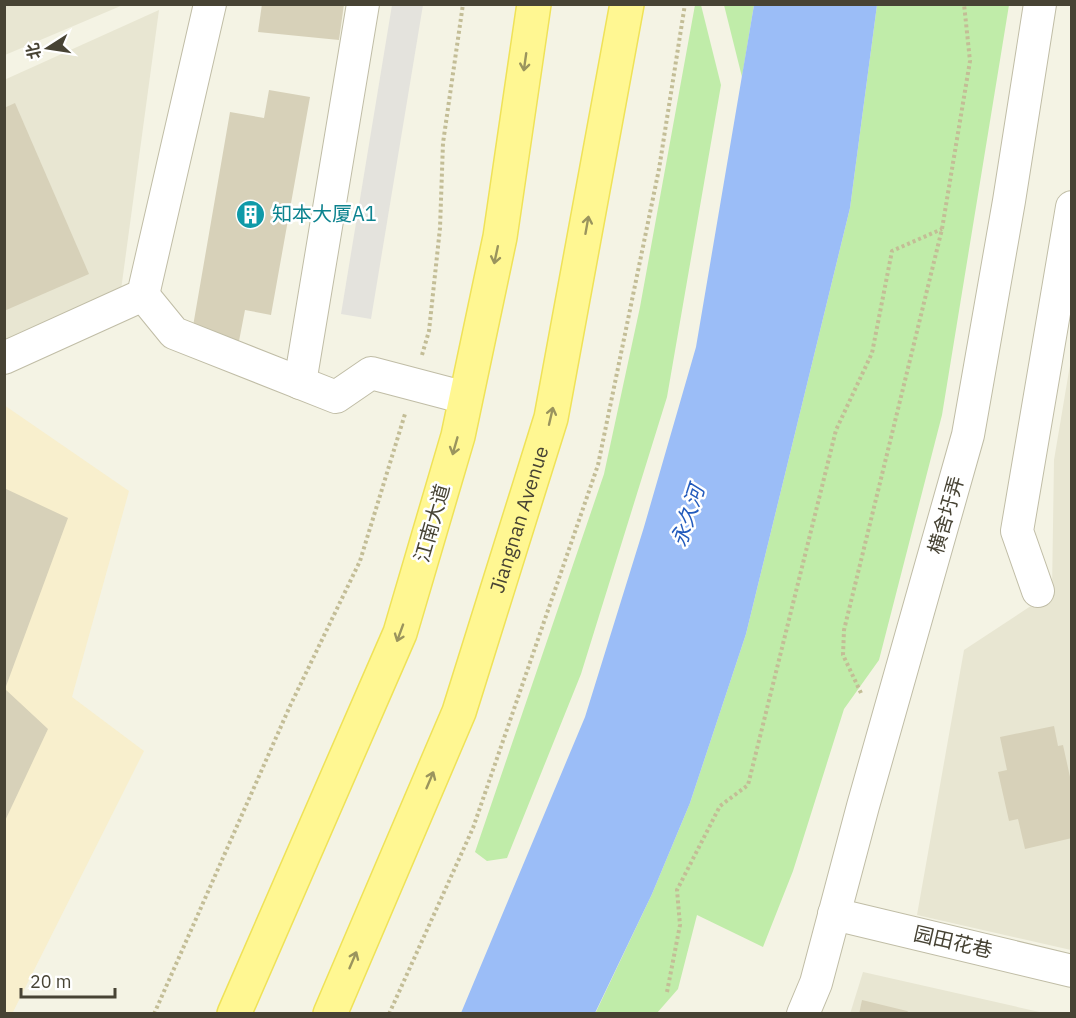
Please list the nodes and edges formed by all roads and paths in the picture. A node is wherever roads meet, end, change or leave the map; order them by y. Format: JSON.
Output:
{"nodes":[{"id":1,"x":210,"y":4,"type":"edge"},
{"id":2,"x":363,"y":4,"type":"edge"},
{"id":3,"x":463,"y":4,"type":"edge"},
{"id":4,"x":534,"y":4,"type":"edge"},
{"id":5,"x":627,"y":4,"type":"edge"},
{"id":6,"x":685,"y":4,"type":"edge"},
{"id":7,"x":964,"y":4,"type":"edge"},
{"id":8,"x":1040,"y":4,"type":"edge"},
{"id":9,"x":1071,"y":207,"type":"edge"},
{"id":10,"x":942,"y":229,"type":"junction"},
{"id":11,"x":143,"y":294,"type":"junction"},
{"id":12,"x":4,"y":358,"type":"edge"},
{"id":13,"x":300,"y":383,"type":"junction"},
{"id":14,"x":414,"y":384,"type":"junction"},
{"id":15,"x":466,"y":398,"type":"junction"},
{"id":16,"x":1038,"y":591,"type":"dead end"},
{"id":17,"x":863,"y":696,"type":"dead end"},
{"id":18,"x":834,"y":914,"type":"junction"},
{"id":19,"x":1071,"y":970,"type":"edge"},
{"id":20,"x":667,"y":992,"type":"dead end"},
{"id":21,"x":154,"y":1014,"type":"edge"},
{"id":22,"x":234,"y":1014,"type":"edge"},
{"id":23,"x":330,"y":1014,"type":"edge"},
{"id":24,"x":389,"y":1014,"type":"edge"},
{"id":25,"x":803,"y":1014,"type":"edge"}],
"edges":[{"from":1,"to":11,"type":"street"},
{"from":2,"to":13,"type":"street"},
{"from":3,"to":14,"type":"path"},
{"from":4,"to":15,"type":"main road","name":"江南大道","one_way":true},
{"from":23,"to":5,"type":"main road","name":"Jiangnan Avenue","one_way":true},
{"from":6,"to":24,"type":"path"},
{"from":7,"to":10,"type":"path"},
{"from":8,"to":18,"type":"street","name":"横舍圩弄"},
{"from":9,"to":16,"type":"street"},
{"from":10,"to":17,"type":"path"},
{"from":10,"to":20,"type":"path"},
{"from":11,"to":12,"type":"street"},
{"from":11,"to":13,"type":"street"},
{"from":13,"to":14,"type":"street"},
{"from":14,"to":15,"type":"street"},
{"from":14,"to":21,"type":"path"},
{"from":15,"to":22,"type":"main road","name":"江南大道","one_way":true},
{"from":18,"to":19,"type":"street","name":"园田花巷"},
{"from":18,"to":25,"type":"street","name":"横舍圩弄"}]}
